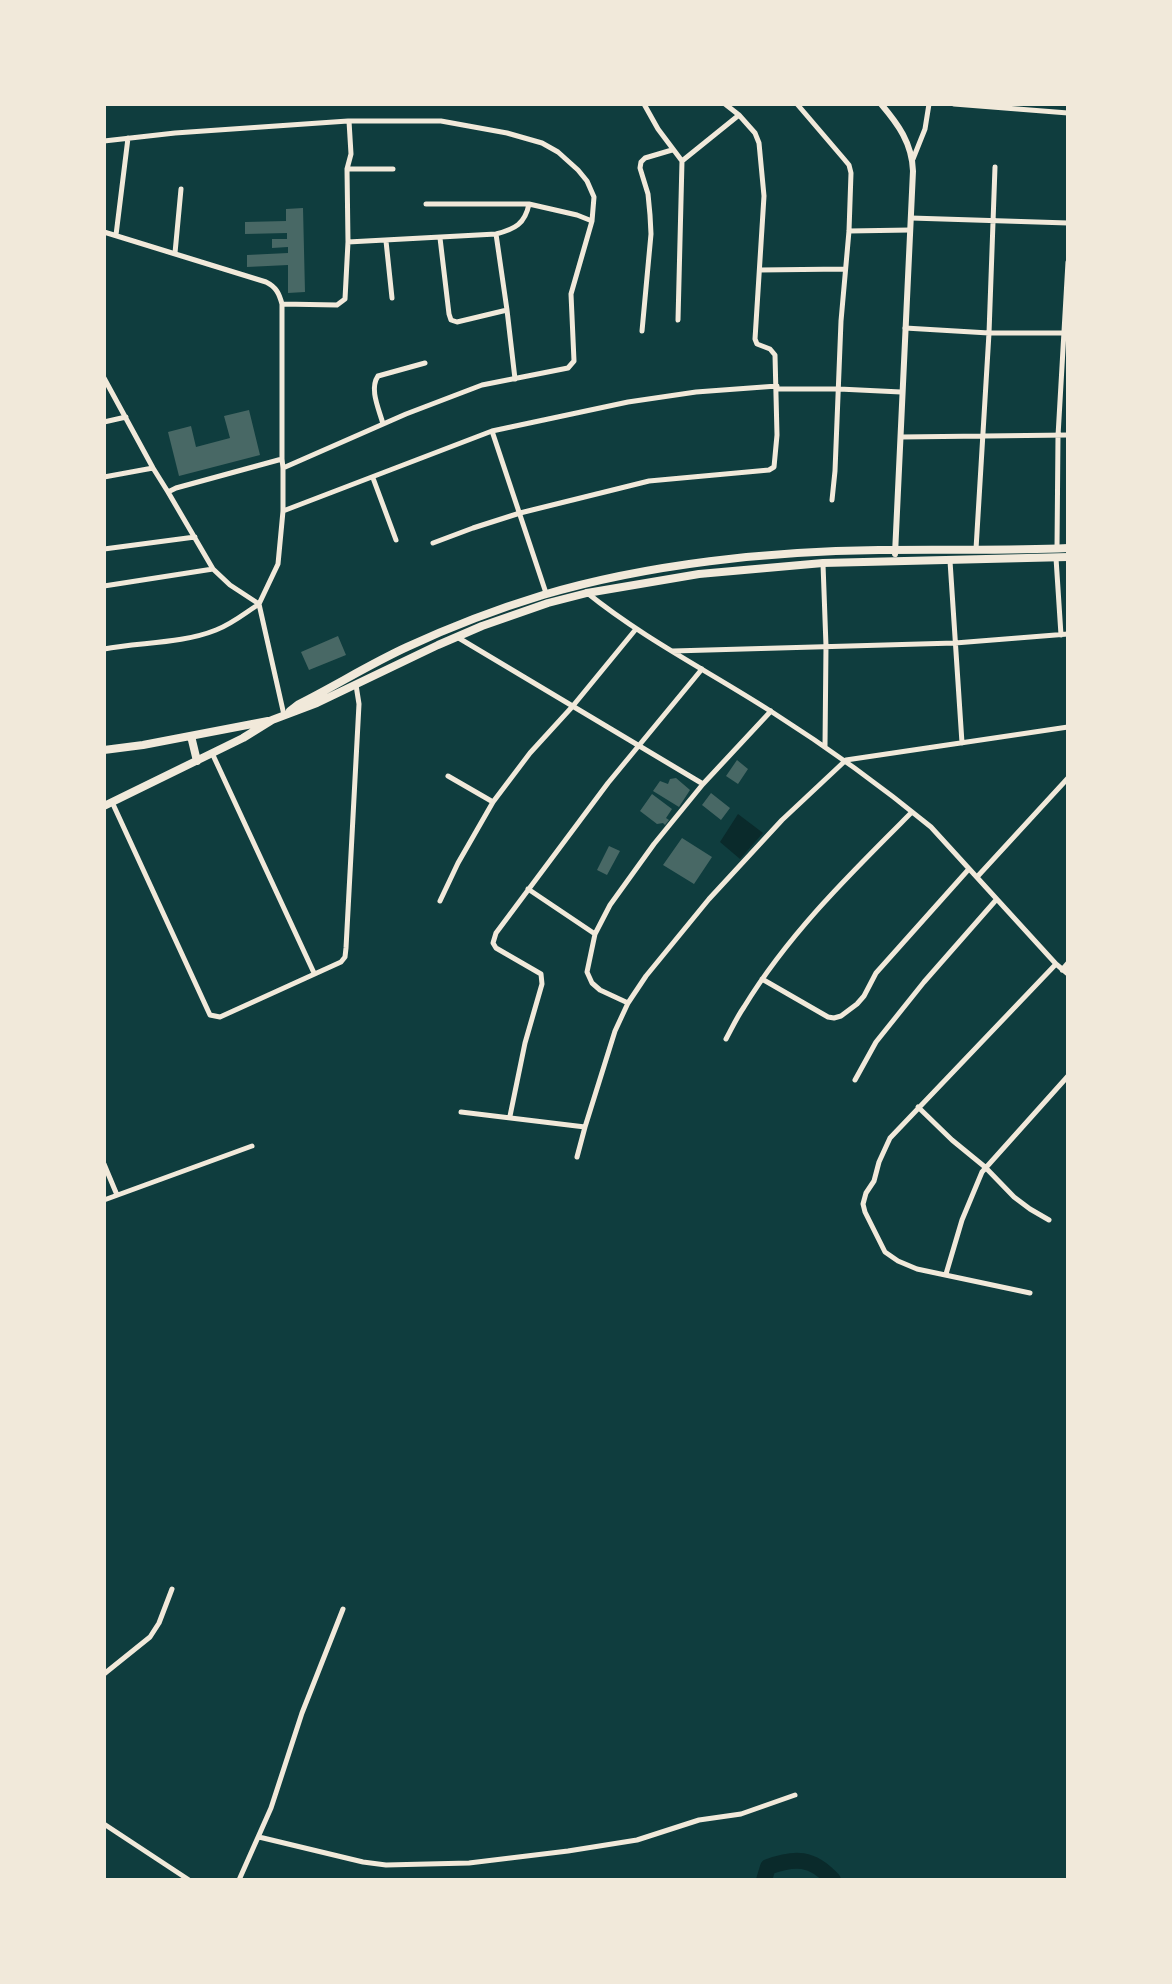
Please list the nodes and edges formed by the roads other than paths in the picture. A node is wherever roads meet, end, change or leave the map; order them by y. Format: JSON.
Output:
{"nodes":[{"id":1,"x":644,"y":104,"type":"edge"},
{"id":2,"x":725,"y":104,"type":"edge"},
{"id":3,"x":797,"y":104,"type":"edge"},
{"id":4,"x":881,"y":104,"type":"edge"},
{"id":5,"x":929,"y":104,"type":"edge"},
{"id":6,"x":954,"y":104,"type":"edge"},
{"id":7,"x":1068,"y":113,"type":"edge"},
{"id":8,"x":739,"y":115,"type":"junction"},
{"id":9,"x":348,"y":121,"type":"junction"},
{"id":10,"x":128,"y":138,"type":"junction"},
{"id":11,"x":104,"y":141,"type":"edge"},
{"id":12,"x":672,"y":150,"type":"junction"},
{"id":13,"x":913,"y":159,"type":"junction"},
{"id":14,"x":682,"y":161,"type":"junction"},
{"id":15,"x":995,"y":167,"type":"dead end"},
{"id":16,"x":347,"y":169,"type":"junction"},
{"id":17,"x":393,"y":169,"type":"dead end"},
{"id":18,"x":181,"y":189,"type":"dead end"},
{"id":19,"x":426,"y":204,"type":"dead end"},
{"id":20,"x":529,"y":204,"type":"junction"},
{"id":21,"x":911,"y":218,"type":"junction"},
{"id":22,"x":993,"y":220,"type":"junction"},
{"id":23,"x":592,"y":221,"type":"junction"},
{"id":24,"x":1068,"y":223,"type":"edge"},
{"id":25,"x":910,"y":230,"type":"junction"},
{"id":26,"x":849,"y":231,"type":"junction"},
{"id":27,"x":104,"y":232,"type":"edge"},
{"id":28,"x":496,"y":234,"type":"junction"},
{"id":29,"x":116,"y":235,"type":"junction"},
{"id":30,"x":440,"y":238,"type":"junction"},
{"id":31,"x":386,"y":241,"type":"junction"},
{"id":32,"x":348,"y":242,"type":"junction"},
{"id":33,"x":175,"y":253,"type":"junction"},
{"id":34,"x":1068,"y":262,"type":"edge"},
{"id":35,"x":845,"y":269,"type":"junction"},
{"id":36,"x":760,"y":270,"type":"junction"},
{"id":37,"x":392,"y":298,"type":"dead end"},
{"id":38,"x":282,"y":304,"type":"junction"},
{"id":39,"x":507,"y":310,"type":"junction"},
{"id":40,"x":678,"y":320,"type":"dead end"},
{"id":41,"x":905,"y":328,"type":"junction"},
{"id":42,"x":642,"y":331,"type":"dead end"},
{"id":43,"x":989,"y":333,"type":"junction"},
{"id":44,"x":1066,"y":333,"type":"edge"},
{"id":45,"x":425,"y":363,"type":"dead end"},
{"id":46,"x":104,"y":378,"type":"edge"},
{"id":47,"x":515,"y":379,"type":"junction"},
{"id":48,"x":776,"y":387,"type":"junction"},
{"id":49,"x":839,"y":389,"type":"junction"},
{"id":50,"x":901,"y":392,"type":"junction"},
{"id":51,"x":126,"y":417,"type":"junction"},
{"id":52,"x":104,"y":422,"type":"edge"},
{"id":53,"x":383,"y":424,"type":"junction"},
{"id":54,"x":492,"y":431,"type":"junction"},
{"id":55,"x":1068,"y":435,"type":"edge"},
{"id":56,"x":1058,"y":436,"type":"junction"},
{"id":57,"x":901,"y":437,"type":"junction"},
{"id":58,"x":983,"y":437,"type":"junction"},
{"id":59,"x":282,"y":459,"type":"junction"},
{"id":60,"x":153,"y":468,"type":"junction"},
{"id":61,"x":283,"y":468,"type":"junction"},
{"id":62,"x":104,"y":477,"type":"edge"},
{"id":63,"x":373,"y":478,"type":"junction"},
{"id":64,"x":168,"y":492,"type":"junction"},
{"id":65,"x":832,"y":500,"type":"dead end"},
{"id":66,"x":283,"y":511,"type":"junction"},
{"id":67,"x":520,"y":513,"type":"junction"},
{"id":68,"x":195,"y":537,"type":"junction"},
{"id":69,"x":396,"y":540,"type":"dead end"},
{"id":70,"x":433,"y":543,"type":"dead end"},
{"id":71,"x":1068,"y":548,"type":"edge"},
{"id":72,"x":104,"y":549,"type":"edge"},
{"id":73,"x":976,"y":549,"type":"junction"},
{"id":74,"x":895,"y":550,"type":"junction"},
{"id":75,"x":1056,"y":553,"type":"junction"},
{"id":76,"x":1068,"y":557,"type":"edge"},
{"id":77,"x":950,"y":559,"type":"junction"},
{"id":78,"x":721,"y":561,"type":"junction"},
{"id":79,"x":894,"y":561,"type":"junction"},
{"id":80,"x":823,"y":563,"type":"junction"},
{"id":81,"x":213,"y":569,"type":"junction"},
{"id":82,"x":722,"y":572,"type":"junction"},
{"id":83,"x":104,"y":586,"type":"edge"},
{"id":84,"x":584,"y":589,"type":"junction"},
{"id":85,"x":546,"y":594,"type":"junction"},
{"id":86,"x":259,"y":604,"type":"junction"},
{"id":87,"x":636,"y":629,"type":"junction"},
{"id":88,"x":1064,"y":635,"type":"edge"},
{"id":89,"x":457,"y":636,"type":"junction"},
{"id":90,"x":436,"y":640,"type":"junction"},
{"id":91,"x":955,"y":643,"type":"junction"},
{"id":92,"x":826,"y":646,"type":"junction"},
{"id":93,"x":104,"y":649,"type":"edge"},
{"id":94,"x":672,"y":651,"type":"junction"},
{"id":95,"x":702,"y":669,"type":"junction"},
{"id":96,"x":355,"y":684,"type":"junction"},
{"id":97,"x":572,"y":707,"type":"junction"},
{"id":98,"x":771,"y":711,"type":"junction"},
{"id":99,"x":287,"y":713,"type":"junction"},
{"id":100,"x":272,"y":720,"type":"junction"},
{"id":101,"x":1068,"y":727,"type":"edge"},
{"id":102,"x":191,"y":736,"type":"junction"},
{"id":103,"x":962,"y":743,"type":"junction"},
{"id":104,"x":639,"y":744,"type":"junction"},
{"id":105,"x":825,"y":747,"type":"junction"},
{"id":106,"x":104,"y":750,"type":"edge"},
{"id":107,"x":212,"y":753,"type":"junction"},
{"id":108,"x":846,"y":760,"type":"junction"},
{"id":109,"x":197,"y":761,"type":"junction"},
{"id":110,"x":448,"y":776,"type":"dead end"},
{"id":111,"x":1068,"y":778,"type":"edge"},
{"id":112,"x":703,"y":784,"type":"junction"},
{"id":113,"x":493,"y":802,"type":"junction"},
{"id":114,"x":108,"y":804,"type":"edge"},
{"id":115,"x":912,"y":812,"type":"junction"},
{"id":116,"x":968,"y":870,"type":"junction"},
{"id":117,"x":977,"y":877,"type":"junction"},
{"id":118,"x":528,"y":889,"type":"junction"},
{"id":119,"x":996,"y":900,"type":"junction"},
{"id":120,"x":440,"y":901,"type":"dead end"},
{"id":121,"x":595,"y":934,"type":"junction"},
{"id":122,"x":1068,"y":963,"type":"edge"},
{"id":123,"x":1056,"y":964,"type":"junction"},
{"id":124,"x":1065,"y":972,"type":"edge"},
{"id":125,"x":314,"y":973,"type":"junction"},
{"id":126,"x":762,"y":979,"type":"junction"},
{"id":127,"x":628,"y":1003,"type":"junction"},
{"id":128,"x":726,"y":1039,"type":"dead end"},
{"id":129,"x":1068,"y":1076,"type":"edge"},
{"id":130,"x":855,"y":1080,"type":"dead end"},
{"id":131,"x":918,"y":1107,"type":"junction"},
{"id":132,"x":461,"y":1112,"type":"dead end"},
{"id":133,"x":510,"y":1116,"type":"junction"},
{"id":134,"x":585,"y":1127,"type":"junction"},
{"id":135,"x":252,"y":1146,"type":"dead end"},
{"id":136,"x":577,"y":1157,"type":"dead end"},
{"id":137,"x":104,"y":1164,"type":"edge"},
{"id":138,"x":985,"y":1167,"type":"junction"},
{"id":139,"x":117,"y":1195,"type":"junction"},
{"id":140,"x":104,"y":1200,"type":"edge"},
{"id":141,"x":1049,"y":1220,"type":"dead end"},
{"id":142,"x":946,"y":1274,"type":"junction"},
{"id":143,"x":1030,"y":1293,"type":"dead end"},
{"id":144,"x":172,"y":1589,"type":"dead end"},
{"id":145,"x":343,"y":1609,"type":"dead end"},
{"id":146,"x":104,"y":1674,"type":"edge"},
{"id":147,"x":795,"y":1795,"type":"dead end"},
{"id":148,"x":104,"y":1824,"type":"edge"},
{"id":149,"x":259,"y":1837,"type":"junction"},
{"id":150,"x":189,"y":1880,"type":"edge"},
{"id":151,"x":239,"y":1880,"type":"edge"}],
"edges":[{"from":1,"to":12,"type":"street"},
{"from":2,"to":8,"type":"street"},
{"from":3,"to":26,"type":"street"},
{"from":4,"to":13,"type":"street"},
{"from":5,"to":13,"type":"street"},
{"from":6,"to":7,"type":"street"},
{"from":8,"to":14,"type":"street"},
{"from":8,"to":36,"type":"street"},
{"from":9,"to":10,"type":"street"},
{"from":9,"to":16,"type":"street"},
{"from":9,"to":23,"type":"street"},
{"from":10,"to":11,"type":"street"},
{"from":10,"to":29,"type":"street"},
{"from":12,"to":14,"type":"street"},
{"from":12,"to":42,"type":"street"},
{"from":13,"to":21,"type":"street"},
{"from":14,"to":40,"type":"street"},
{"from":15,"to":22,"type":"street"},
{"from":16,"to":17,"type":"street"},
{"from":16,"to":32,"type":"street"},
{"from":18,"to":33,"type":"street"},
{"from":19,"to":20,"type":"street"},
{"from":20,"to":23,"type":"street"},
{"from":20,"to":28,"type":"street"},
{"from":21,"to":22,"type":"street"},
{"from":21,"to":25,"type":"street"},
{"from":22,"to":24,"type":"street"},
{"from":22,"to":43,"type":"street"},
{"from":23,"to":47,"type":"street"},
{"from":25,"to":26,"type":"street"},
{"from":25,"to":41,"type":"street"},
{"from":26,"to":35,"type":"street"},
{"from":27,"to":29,"type":"street"},
{"from":28,"to":30,"type":"street"},
{"from":28,"to":39,"type":"street"},
{"from":29,"to":33,"type":"street"},
{"from":30,"to":31,"type":"street"},
{"from":30,"to":39,"type":"street"},
{"from":31,"to":32,"type":"street"},
{"from":31,"to":37,"type":"street"},
{"from":32,"to":38,"type":"street"},
{"from":33,"to":38,"type":"street"},
{"from":34,"to":44,"type":"street"},
{"from":35,"to":36,"type":"street"},
{"from":35,"to":49,"type":"street"},
{"from":36,"to":48,"type":"street"},
{"from":38,"to":59,"type":"street"},
{"from":39,"to":47,"type":"street"},
{"from":41,"to":43,"type":"street"},
{"from":41,"to":50,"type":"street"},
{"from":43,"to":44,"type":"street"},
{"from":43,"to":58,"type":"street"},
{"from":44,"to":56,"type":"street"},
{"from":45,"to":53,"type":"street"},
{"from":46,"to":51,"type":"street"},
{"from":47,"to":53,"type":"street"},
{"from":48,"to":49,"type":"street"},
{"from":48,"to":54,"type":"street"},
{"from":48,"to":67,"type":"street"},
{"from":49,"to":50,"type":"street"},
{"from":49,"to":65,"type":"street"},
{"from":50,"to":57,"type":"street"},
{"from":51,"to":52,"type":"street"},
{"from":51,"to":60,"type":"street"},
{"from":53,"to":61,"type":"street"},
{"from":54,"to":63,"type":"street"},
{"from":54,"to":67,"type":"street"},
{"from":55,"to":56,"type":"street"},
{"from":56,"to":58,"type":"street"},
{"from":56,"to":75,"type":"street"},
{"from":57,"to":58,"type":"street"},
{"from":57,"to":74,"type":"street"},
{"from":58,"to":73,"type":"street"},
{"from":59,"to":61,"type":"street"},
{"from":59,"to":64,"type":"street"},
{"from":60,"to":62,"type":"street"},
{"from":60,"to":64,"type":"street"},
{"from":61,"to":66,"type":"street"},
{"from":63,"to":66,"type":"street"},
{"from":63,"to":69,"type":"street"},
{"from":64,"to":68,"type":"street"},
{"from":66,"to":86,"type":"street"},
{"from":67,"to":70,"type":"street"},
{"from":67,"to":85,"type":"street"},
{"from":68,"to":72,"type":"street"},
{"from":68,"to":81,"type":"street"},
{"from":71,"to":75,"type":"main road"},
{"from":73,"to":74,"type":"main road"},
{"from":73,"to":75,"type":"main road"},
{"from":74,"to":78,"type":"main road"},
{"from":74,"to":79,"type":"street"},
{"from":75,"to":76,"type":"main road"},
{"from":75,"to":77,"type":"main road"},
{"from":75,"to":88,"type":"street"},
{"from":77,"to":79,"type":"main road"},
{"from":77,"to":91,"type":"street"},
{"from":78,"to":82,"type":"main road"},
{"from":78,"to":84,"type":"main road"},
{"from":79,"to":80,"type":"main road"},
{"from":80,"to":82,"type":"main road"},
{"from":80,"to":92,"type":"street"},
{"from":81,"to":83,"type":"street"},
{"from":81,"to":86,"type":"street"},
{"from":82,"to":84,"type":"main road"},
{"from":84,"to":85,"type":"main road"},
{"from":84,"to":87,"type":"street"},
{"from":84,"to":89,"type":"main road"},
{"from":85,"to":90,"type":"main road"},
{"from":86,"to":93,"type":"street"},
{"from":86,"to":99,"type":"street"},
{"from":87,"to":94,"type":"street"},
{"from":87,"to":97,"type":"street"},
{"from":88,"to":91,"type":"street"},
{"from":89,"to":90,"type":"main road"},
{"from":89,"to":97,"type":"street"},
{"from":90,"to":96,"type":"main road"},
{"from":90,"to":99,"type":"main road"},
{"from":91,"to":92,"type":"street"},
{"from":91,"to":103,"type":"street"},
{"from":92,"to":94,"type":"street"},
{"from":92,"to":105,"type":"street"},
{"from":94,"to":95,"type":"street"},
{"from":95,"to":98,"type":"street"},
{"from":95,"to":104,"type":"street"},
{"from":96,"to":99,"type":"main road"},
{"from":96,"to":125,"type":"street"},
{"from":97,"to":104,"type":"street"},
{"from":97,"to":113,"type":"street"},
{"from":98,"to":105,"type":"street"},
{"from":98,"to":112,"type":"street"},
{"from":99,"to":100,"type":"main road"},
{"from":100,"to":102,"type":"main road"},
{"from":100,"to":107,"type":"main road"},
{"from":101,"to":103,"type":"street"},
{"from":102,"to":106,"type":"main road"},
{"from":102,"to":109,"type":"main road"},
{"from":103,"to":108,"type":"street"},
{"from":104,"to":112,"type":"street"},
{"from":104,"to":118,"type":"street"},
{"from":105,"to":108,"type":"street"},
{"from":107,"to":109,"type":"main road"},
{"from":107,"to":125,"type":"street"},
{"from":108,"to":115,"type":"street"},
{"from":108,"to":127,"type":"street"},
{"from":109,"to":114,"type":"main road"},
{"from":110,"to":113,"type":"street"},
{"from":111,"to":117,"type":"street"},
{"from":112,"to":121,"type":"street"},
{"from":113,"to":120,"type":"street"},
{"from":114,"to":125,"type":"street"},
{"from":115,"to":116,"type":"street"},
{"from":115,"to":126,"type":"street"},
{"from":116,"to":117,"type":"street"},
{"from":116,"to":126,"type":"street"},
{"from":117,"to":119,"type":"street"},
{"from":118,"to":121,"type":"street"},
{"from":118,"to":133,"type":"street"},
{"from":119,"to":123,"type":"street"},
{"from":119,"to":130,"type":"street"},
{"from":121,"to":127,"type":"street"},
{"from":122,"to":124,"type":"street"},
{"from":123,"to":124,"type":"street"},
{"from":123,"to":131,"type":"street"},
{"from":126,"to":128,"type":"street"},
{"from":127,"to":134,"type":"street"},
{"from":129,"to":138,"type":"street"},
{"from":131,"to":138,"type":"street"},
{"from":131,"to":142,"type":"street"},
{"from":132,"to":133,"type":"street"},
{"from":133,"to":134,"type":"street"},
{"from":134,"to":136,"type":"street"},
{"from":135,"to":139,"type":"street"},
{"from":137,"to":139,"type":"street"},
{"from":138,"to":141,"type":"street"},
{"from":138,"to":142,"type":"street"},
{"from":139,"to":140,"type":"street"},
{"from":142,"to":143,"type":"street"},
{"from":144,"to":146,"type":"street"},
{"from":145,"to":149,"type":"street"},
{"from":147,"to":149,"type":"street"},
{"from":148,"to":150,"type":"street"},
{"from":149,"to":151,"type":"street"}]}
